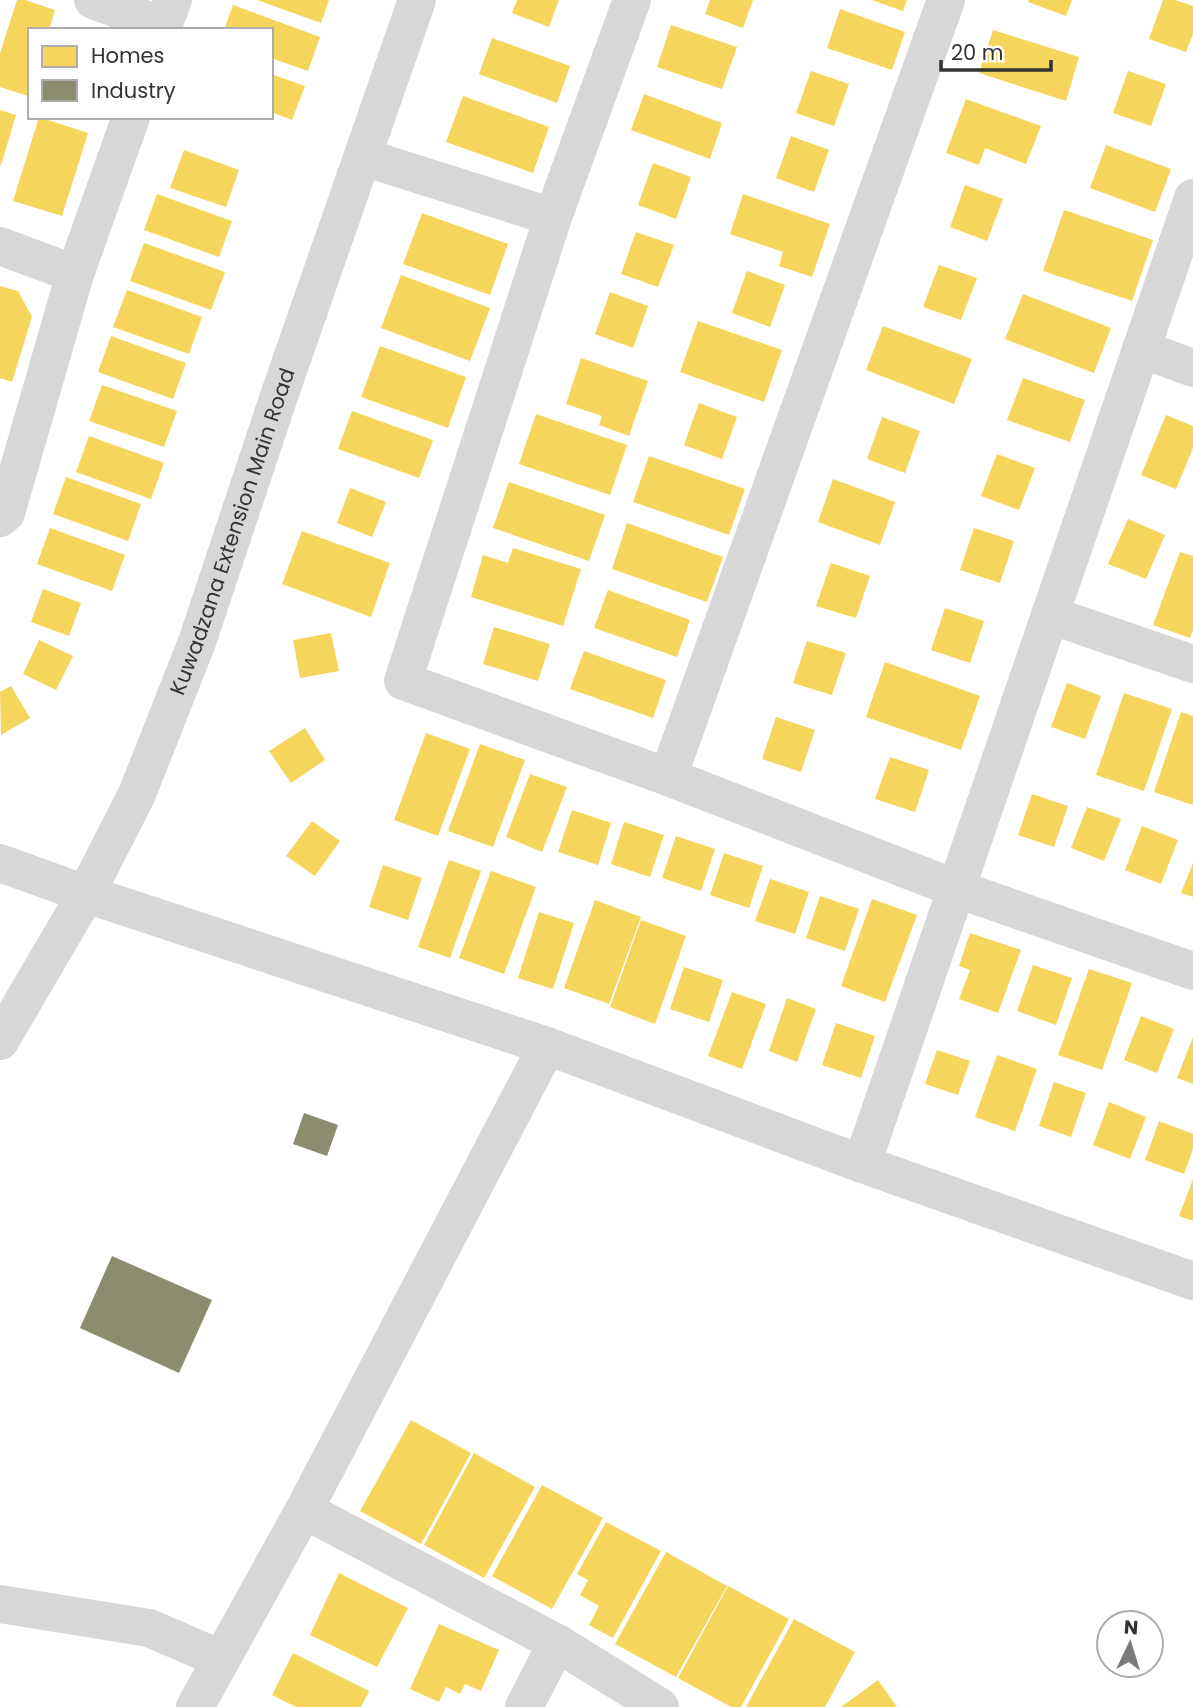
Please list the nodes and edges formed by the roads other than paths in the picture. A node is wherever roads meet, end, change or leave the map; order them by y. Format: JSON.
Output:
{"nodes":[{"id":1,"x":93,"y":0,"type":"edge"},
{"id":2,"x":417,"y":0,"type":"edge"},
{"id":3,"x":632,"y":0,"type":"edge"},
{"id":4,"x":946,"y":0,"type":"edge"},
{"id":5,"x":166,"y":18,"type":"edge"},
{"id":6,"x":130,"y":119,"type":"edge"},
{"id":7,"x":363,"y":157,"type":"junction"},
{"id":8,"x":1193,"y":198,"type":"edge"},
{"id":9,"x":553,"y":217,"type":"junction"},
{"id":10,"x":0,"y":246,"type":"edge"},
{"id":11,"x":75,"y":274,"type":"junction"},
{"id":12,"x":1141,"y":349,"type":"junction"},
{"id":13,"x":1193,"y":368,"type":"edge"},
{"id":14,"x":0,"y":518,"type":"edge"},
{"id":15,"x":1050,"y":614,"type":"junction"},
{"id":16,"x":1193,"y":664,"type":"edge"},
{"id":17,"x":668,"y":777,"type":"junction"},
{"id":18,"x":0,"y":863,"type":"edge"},
{"id":19,"x":957,"y":888,"type":"junction"},
{"id":20,"x":86,"y":894,"type":"junction"},
{"id":21,"x":1193,"y":971,"type":"edge"},
{"id":22,"x":0,"y":1041,"type":"edge"},
{"id":23,"x":547,"y":1046,"type":"junction"},
{"id":24,"x":862,"y":1164,"type":"junction"},
{"id":25,"x":1193,"y":1281,"type":"edge"},
{"id":26,"x":304,"y":1510,"type":"junction"},
{"id":27,"x":0,"y":1604,"type":"edge"},
{"id":28,"x":557,"y":1643,"type":"junction"},
{"id":29,"x":221,"y":1659,"type":"junction"},
{"id":30,"x":195,"y":1707,"type":"edge"},
{"id":31,"x":524,"y":1707,"type":"edge"},
{"id":32,"x":660,"y":1707,"type":"edge"}],
"edges":[{"from":1,"to":5,"type":"street"},
{"from":2,"to":7,"type":"street","name":"Kuwadzana Extension Main Road"},
{"from":3,"to":9,"type":"street"},
{"from":4,"to":17,"type":"street"},
{"from":6,"to":11,"type":"street"},
{"from":7,"to":9,"type":"street"},
{"from":7,"to":20,"type":"street","name":"Kuwadzana Extension Main Road"},
{"from":8,"to":12,"type":"street"},
{"from":9,"to":17,"type":"street"},
{"from":10,"to":11,"type":"street"},
{"from":11,"to":14,"type":"street"},
{"from":12,"to":13,"type":"street"},
{"from":12,"to":15,"type":"street"},
{"from":15,"to":16,"type":"street"},
{"from":15,"to":19,"type":"street"},
{"from":17,"to":19,"type":"street"},
{"from":18,"to":20,"type":"street"},
{"from":19,"to":21,"type":"street"},
{"from":19,"to":24,"type":"street"},
{"from":20,"to":22,"type":"street","name":"Kuwadzana Extension Main Road"},
{"from":20,"to":23,"type":"street"},
{"from":23,"to":24,"type":"street"},
{"from":23,"to":26,"type":"street"},
{"from":24,"to":25,"type":"street"},
{"from":26,"to":28,"type":"street"},
{"from":26,"to":29,"type":"street"},
{"from":27,"to":29,"type":"street"},
{"from":28,"to":31,"type":"street"},
{"from":28,"to":32,"type":"street"},
{"from":29,"to":30,"type":"street"}]}
